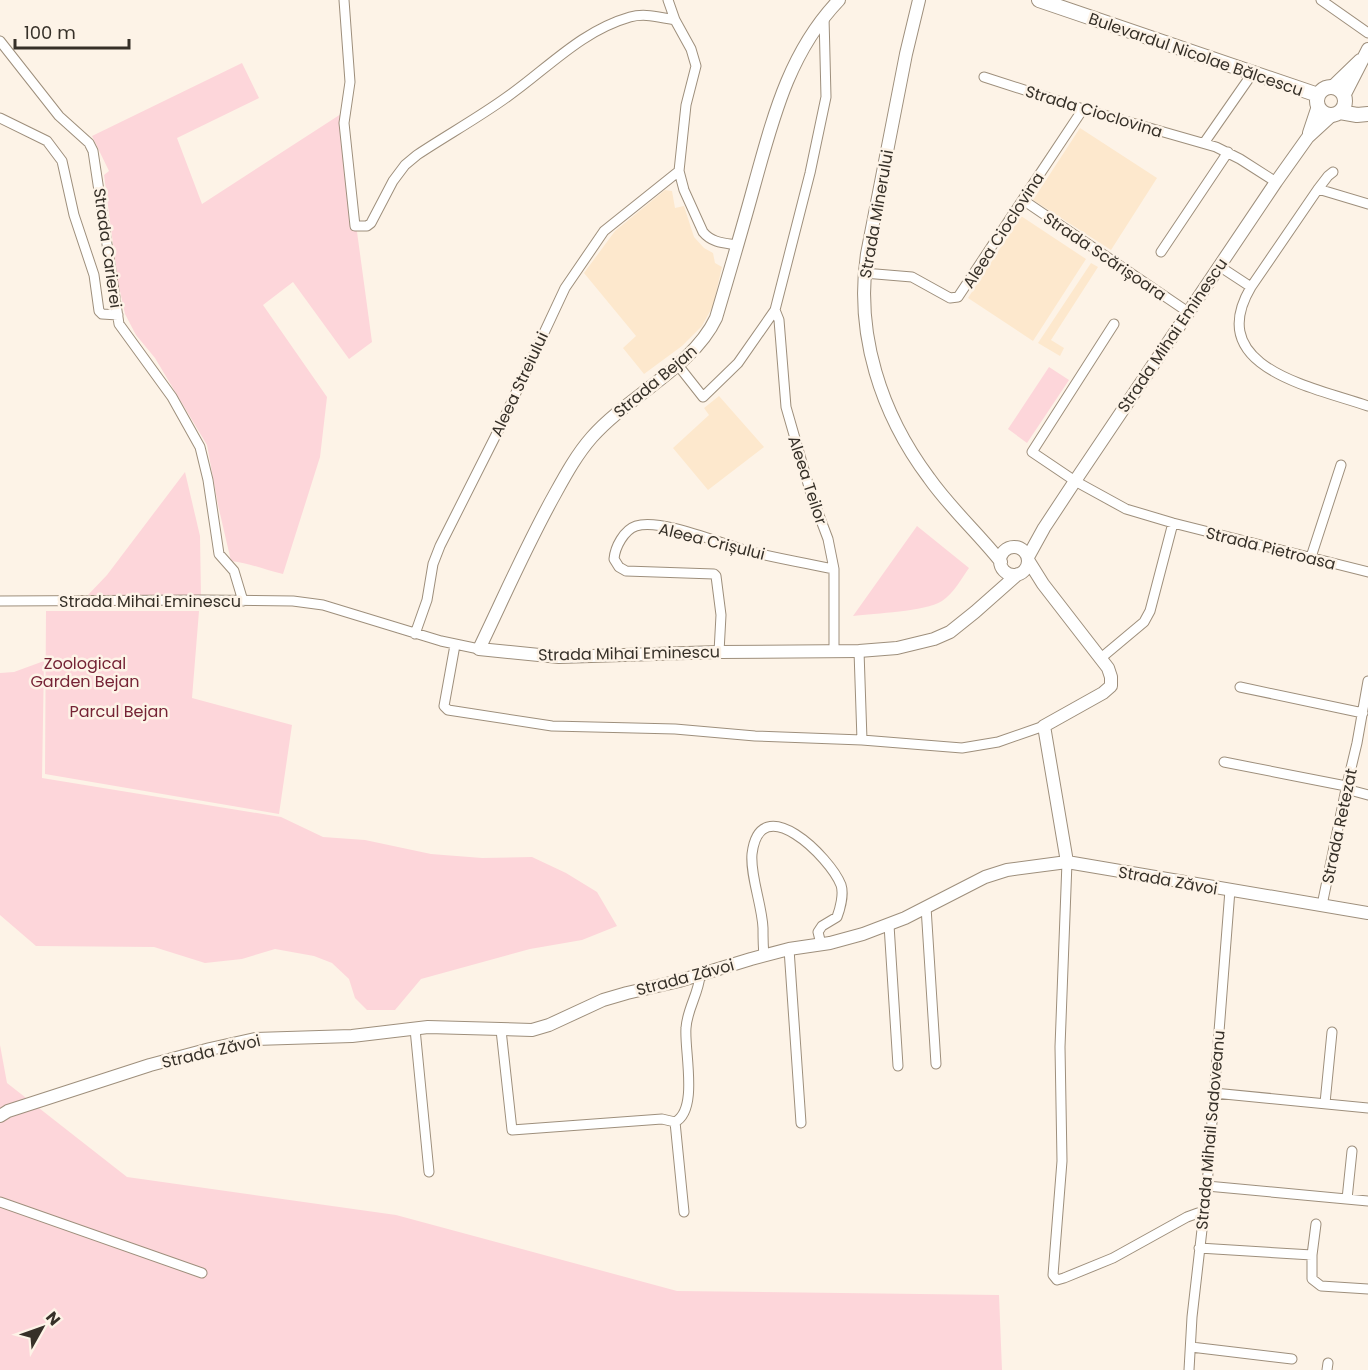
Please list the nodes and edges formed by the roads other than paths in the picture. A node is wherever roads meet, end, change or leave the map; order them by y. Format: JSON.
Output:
{"nodes":[{"id":1,"x":344,"y":0,"type":"edge"},
{"id":2,"x":668,"y":0,"type":"edge"},
{"id":3,"x":839,"y":0,"type":"edge"},
{"id":4,"x":919,"y":0,"type":"edge"},
{"id":5,"x":1040,"y":0,"type":"edge"},
{"id":6,"x":1321,"y":0,"type":"edge"},
{"id":7,"x":824,"y":17,"type":"junction"},
{"id":8,"x":675,"y":20,"type":"junction"},
{"id":9,"x":1368,"y":33,"type":"edge"},
{"id":10,"x":0,"y":41,"type":"edge"},
{"id":11,"x":1366,"y":53,"type":"edge"},
{"id":12,"x":1252,"y":74,"type":"junction"},
{"id":13,"x":984,"y":77,"type":"dead end"},
{"id":14,"x":1332,"y":87,"type":"junction"},
{"id":15,"x":1318,"y":101,"type":"junction"},
{"id":16,"x":1340,"y":106,"type":"junction"},
{"id":17,"x":1083,"y":109,"type":"junction"},
{"id":18,"x":1368,"y":114,"type":"edge"},
{"id":19,"x":0,"y":118,"type":"edge"},
{"id":20,"x":1308,"y":137,"type":"junction"},
{"id":21,"x":1204,"y":143,"type":"junction"},
{"id":22,"x":1228,"y":152,"type":"junction"},
{"id":23,"x":679,"y":171,"type":"junction"},
{"id":24,"x":1333,"y":172,"type":"dead end"},
{"id":25,"x":1276,"y":182,"type":"junction"},
{"id":26,"x":1318,"y":189,"type":"junction"},
{"id":27,"x":1023,"y":200,"type":"junction"},
{"id":28,"x":1368,"y":204,"type":"edge"},
{"id":29,"x":737,"y":245,"type":"junction"},
{"id":30,"x":1161,"y":252,"type":"dead end"},
{"id":31,"x":1219,"y":266,"type":"junction"},
{"id":32,"x":864,"y":273,"type":"junction"},
{"id":33,"x":1251,"y":287,"type":"junction"},
{"id":34,"x":775,"y":310,"type":"junction"},
{"id":35,"x":1188,"y":312,"type":"junction"},
{"id":36,"x":117,"y":315,"type":"junction"},
{"id":37,"x":1114,"y":324,"type":"dead end"},
{"id":38,"x":677,"y":364,"type":"junction"},
{"id":39,"x":1368,"y":406,"type":"edge"},
{"id":40,"x":1341,"y":465,"type":"dead end"},
{"id":41,"x":1075,"y":481,"type":"junction"},
{"id":42,"x":1173,"y":523,"type":"junction"},
{"id":43,"x":1039,"y":535,"type":"junction"},
{"id":44,"x":983,"y":539,"type":"junction"},
{"id":45,"x":1014,"y":547,"type":"junction"},
{"id":46,"x":1311,"y":557,"type":"junction"},
{"id":47,"x":1028,"y":558,"type":"junction"},
{"id":48,"x":1001,"y":564,"type":"junction"},
{"id":49,"x":834,"y":569,"type":"junction"},
{"id":50,"x":1368,"y":572,"type":"edge"},
{"id":51,"x":1020,"y":574,"type":"junction"},
{"id":52,"x":1043,"y":584,"type":"junction"},
{"id":53,"x":996,"y":593,"type":"junction"},
{"id":54,"x":0,"y":601,"type":"edge"},
{"id":55,"x":243,"y":601,"type":"junction"},
{"id":56,"x":416,"y":634,"type":"junction"},
{"id":57,"x":456,"y":645,"type":"junction"},
{"id":58,"x":479,"y":649,"type":"junction"},
{"id":59,"x":834,"y":650,"type":"junction"},
{"id":60,"x":859,"y":651,"type":"junction"},
{"id":61,"x":719,"y":652,"type":"junction"},
{"id":62,"x":1101,"y":658,"type":"junction"},
{"id":63,"x":1368,"y":681,"type":"edge"},
{"id":64,"x":1240,"y":687,"type":"dead end"},
{"id":65,"x":1363,"y":713,"type":"junction"},
{"id":66,"x":1044,"y":726,"type":"junction"},
{"id":67,"x":862,"y":740,"type":"junction"},
{"id":68,"x":1224,"y":762,"type":"dead end"},
{"id":69,"x":1346,"y":788,"type":"junction"},
{"id":70,"x":1368,"y":795,"type":"edge"},
{"id":71,"x":1067,"y":862,"type":"junction"},
{"id":72,"x":1230,"y":890,"type":"junction"},
{"id":73,"x":1322,"y":905,"type":"junction"},
{"id":74,"x":926,"y":907,"type":"junction"},
{"id":75,"x":1368,"y":913,"type":"edge"},
{"id":76,"x":889,"y":925,"type":"junction"},
{"id":77,"x":821,"y":945,"type":"junction"},
{"id":78,"x":789,"y":949,"type":"junction"},
{"id":79,"x":764,"y":955,"type":"junction"},
{"id":80,"x":700,"y":975,"type":"junction"},
{"id":81,"x":415,"y":1029,"type":"junction"},
{"id":82,"x":501,"y":1030,"type":"junction"},
{"id":83,"x":1332,"y":1032,"type":"dead end"},
{"id":84,"x":936,"y":1064,"type":"dead end"},
{"id":85,"x":898,"y":1066,"type":"dead end"},
{"id":86,"x":1214,"y":1093,"type":"junction"},
{"id":87,"x":1325,"y":1103,"type":"junction"},
{"id":88,"x":1368,"y":1108,"type":"edge"},
{"id":89,"x":0,"y":1116,"type":"edge"},
{"id":90,"x":675,"y":1122,"type":"junction"},
{"id":91,"x":801,"y":1123,"type":"dead end"},
{"id":92,"x":1352,"y":1151,"type":"dead end"},
{"id":93,"x":429,"y":1172,"type":"dead end"},
{"id":94,"x":1207,"y":1186,"type":"junction"},
{"id":95,"x":1347,"y":1199,"type":"junction"},
{"id":96,"x":1368,"y":1201,"type":"edge"},
{"id":97,"x":0,"y":1202,"type":"edge"},
{"id":98,"x":684,"y":1212,"type":"dead end"},
{"id":99,"x":1204,"y":1213,"type":"junction"},
{"id":100,"x":1316,"y":1224,"type":"dead end"},
{"id":101,"x":1199,"y":1248,"type":"junction"},
{"id":102,"x":1312,"y":1255,"type":"junction"},
{"id":103,"x":202,"y":1273,"type":"dead end"},
{"id":104,"x":1368,"y":1289,"type":"edge"},
{"id":105,"x":1191,"y":1347,"type":"junction"},
{"id":106,"x":1292,"y":1359,"type":"dead end"},
{"id":107,"x":1189,"y":1370,"type":"edge"}],
"edges":[{"from":1,"to":8,"type":"street"},
{"from":2,"to":8,"type":"street"},
{"from":3,"to":7,"type":"street","name":"Strada Bejan"},
{"from":4,"to":32,"type":"street","name":"Strada Minerului"},
{"from":5,"to":12,"type":"main road","name":"Bulevardul Nicolae Bălcescu"},
{"from":6,"to":9,"type":"street"},
{"from":7,"to":29,"type":"street","name":"Strada Bejan"},
{"from":7,"to":34,"type":"street","name":"Aleea Teilor"},
{"from":8,"to":23,"type":"street"},
{"from":10,"to":36,"type":"street","name":"Strada Carierei"},
{"from":11,"to":14,"type":"street","name":"Strada Mihai Eminescu"},
{"from":11,"to":16,"type":"street","name":"Strada Mihai Eminescu"},
{"from":12,"to":15,"type":"main road","name":"Bulevardul Nicolae Bălcescu"},
{"from":12,"to":21,"type":"street"},
{"from":13,"to":17,"type":"street","name":"Strada Cioclovina"},
{"from":14,"to":15,"type":"main road"},
{"from":14,"to":16,"type":"main road"},
{"from":15,"to":16,"type":"main road"},
{"from":15,"to":20,"type":"street","name":"Strada Mihai Eminescu"},
{"from":16,"to":18,"type":"main road"},
{"from":16,"to":20,"type":"street","name":"Strada Mihai Eminescu"},
{"from":17,"to":21,"type":"street","name":"Strada Cioclovina"},
{"from":17,"to":27,"type":"street","name":"Aleea Cioclovina"},
{"from":19,"to":36,"type":"street"},
{"from":20,"to":25,"type":"street","name":"Strada Mihai Eminescu"},
{"from":21,"to":22,"type":"street","name":"Strada Cioclovina"},
{"from":22,"to":25,"type":"street","name":"Strada Cioclovina"},
{"from":22,"to":30,"type":"street"},
{"from":23,"to":29,"type":"street"},
{"from":23,"to":56,"type":"street","name":"Aleea Streiului"},
{"from":24,"to":26,"type":"street"},
{"from":25,"to":31,"type":"street","name":"Strada Mihai Eminescu"},
{"from":26,"to":28,"type":"street"},
{"from":26,"to":33,"type":"street"},
{"from":27,"to":32,"type":"street","name":"Aleea Cioclovina"},
{"from":27,"to":35,"type":"street","name":"Strada Scărișoara"},
{"from":29,"to":38,"type":"street","name":"Strada Bejan"},
{"from":31,"to":33,"type":"street"},
{"from":31,"to":35,"type":"street","name":"Strada Mihai Eminescu"},
{"from":32,"to":44,"type":"street","name":"Strada Minerului"},
{"from":33,"to":39,"type":"street"},
{"from":34,"to":38,"type":"street","name":"Aleea Teilor"},
{"from":34,"to":49,"type":"street","name":"Aleea Teilor"},
{"from":35,"to":41,"type":"street","name":"Strada Mihai Eminescu"},
{"from":36,"to":55,"type":"street","name":"Strada Carierei"},
{"from":37,"to":41,"type":"street"},
{"from":38,"to":58,"type":"street","name":"Strada Bejan"},
{"from":40,"to":46,"type":"street"},
{"from":41,"to":42,"type":"street","name":"Strada Pietroasa"},
{"from":41,"to":43,"type":"street","name":"Strada Mihai Eminescu"},
{"from":42,"to":46,"type":"street","name":"Strada Pietroasa"},
{"from":42,"to":62,"type":"street"},
{"from":43,"to":45,"type":"street","name":"Strada Mihai Eminescu"},
{"from":43,"to":47,"type":"street","name":"Strada Mihai Eminescu"},
{"from":44,"to":45,"type":"street"},
{"from":44,"to":48,"type":"street","name":"Strada Minerului"},
{"from":45,"to":47,"type":"street"},
{"from":45,"to":48,"type":"street"},
{"from":46,"to":50,"type":"street","name":"Strada Pietroasa"},
{"from":47,"to":51,"type":"street"},
{"from":47,"to":52,"type":"street"},
{"from":48,"to":51,"type":"street","name":"Strada Minerului"},
{"from":48,"to":53,"type":"street"},
{"from":49,"to":59,"type":"street","name":"Aleea Teilor"},
{"from":49,"to":61,"type":"street","name":"Aleea Crișului"},
{"from":51,"to":52,"type":"street","name":"Strada Minerului"},
{"from":51,"to":53,"type":"street","name":"Strada Mihai Eminescu"},
{"from":52,"to":62,"type":"street"},
{"from":53,"to":60,"type":"street","name":"Strada Mihai Eminescu"},
{"from":54,"to":55,"type":"street","name":"Strada Mihai Eminescu"},
{"from":55,"to":56,"type":"street","name":"Strada Mihai Eminescu"},
{"from":56,"to":57,"type":"street","name":"Strada Mihai Eminescu"},
{"from":57,"to":58,"type":"street","name":"Strada Mihai Eminescu"},
{"from":57,"to":67,"type":"street"},
{"from":58,"to":61,"type":"street","name":"Strada Mihai Eminescu"},
{"from":59,"to":60,"type":"street","name":"Strada Mihai Eminescu"},
{"from":59,"to":61,"type":"street","name":"Strada Mihai Eminescu"},
{"from":60,"to":67,"type":"street"},
{"from":62,"to":66,"type":"street"},
{"from":63,"to":65,"type":"street","name":"Strada Retezat"},
{"from":64,"to":65,"type":"street"},
{"from":65,"to":69,"type":"street","name":"Strada Retezat"},
{"from":66,"to":67,"type":"street"},
{"from":66,"to":71,"type":"street"},
{"from":68,"to":69,"type":"street"},
{"from":69,"to":70,"type":"street"},
{"from":69,"to":73,"type":"street","name":"Strada Retezat"},
{"from":71,"to":72,"type":"street","name":"Strada Zăvoi"},
{"from":71,"to":74,"type":"street","name":"Strada Zăvoi"},
{"from":71,"to":99,"type":"street"},
{"from":72,"to":73,"type":"street","name":"Strada Zăvoi"},
{"from":72,"to":86,"type":"street","name":"Strada Mihail Sadoveanu"},
{"from":73,"to":75,"type":"street","name":"Strada Zăvoi"},
{"from":74,"to":76,"type":"street","name":"Strada Zăvoi"},
{"from":74,"to":84,"type":"street"},
{"from":76,"to":77,"type":"street","name":"Strada Zăvoi"},
{"from":76,"to":85,"type":"street"},
{"from":77,"to":78,"type":"street","name":"Strada Zăvoi"},
{"from":77,"to":79,"type":"street"},
{"from":78,"to":79,"type":"street","name":"Strada Zăvoi"},
{"from":78,"to":91,"type":"street"},
{"from":79,"to":80,"type":"street","name":"Strada Zăvoi"},
{"from":80,"to":82,"type":"street","name":"Strada Zăvoi"},
{"from":80,"to":90,"type":"street"},
{"from":81,"to":82,"type":"street","name":"Strada Zăvoi"},
{"from":81,"to":89,"type":"street","name":"Strada Zăvoi"},
{"from":81,"to":93,"type":"street"},
{"from":82,"to":90,"type":"street"},
{"from":83,"to":87,"type":"street"},
{"from":86,"to":87,"type":"street"},
{"from":86,"to":94,"type":"street","name":"Strada Mihail Sadoveanu"},
{"from":87,"to":88,"type":"street"},
{"from":90,"to":98,"type":"street"},
{"from":92,"to":95,"type":"street"},
{"from":94,"to":95,"type":"street"},
{"from":94,"to":99,"type":"street","name":"Strada Mihail Sadoveanu"},
{"from":95,"to":96,"type":"street"},
{"from":97,"to":103,"type":"street"},
{"from":99,"to":101,"type":"street","name":"Strada Mihail Sadoveanu"},
{"from":100,"to":102,"type":"street"},
{"from":101,"to":102,"type":"street"},
{"from":101,"to":105,"type":"street","name":"Strada Mihail Sadoveanu"},
{"from":102,"to":104,"type":"street"},
{"from":105,"to":106,"type":"street"},
{"from":105,"to":107,"type":"street","name":"Strada Mihail Sadoveanu"}]}
